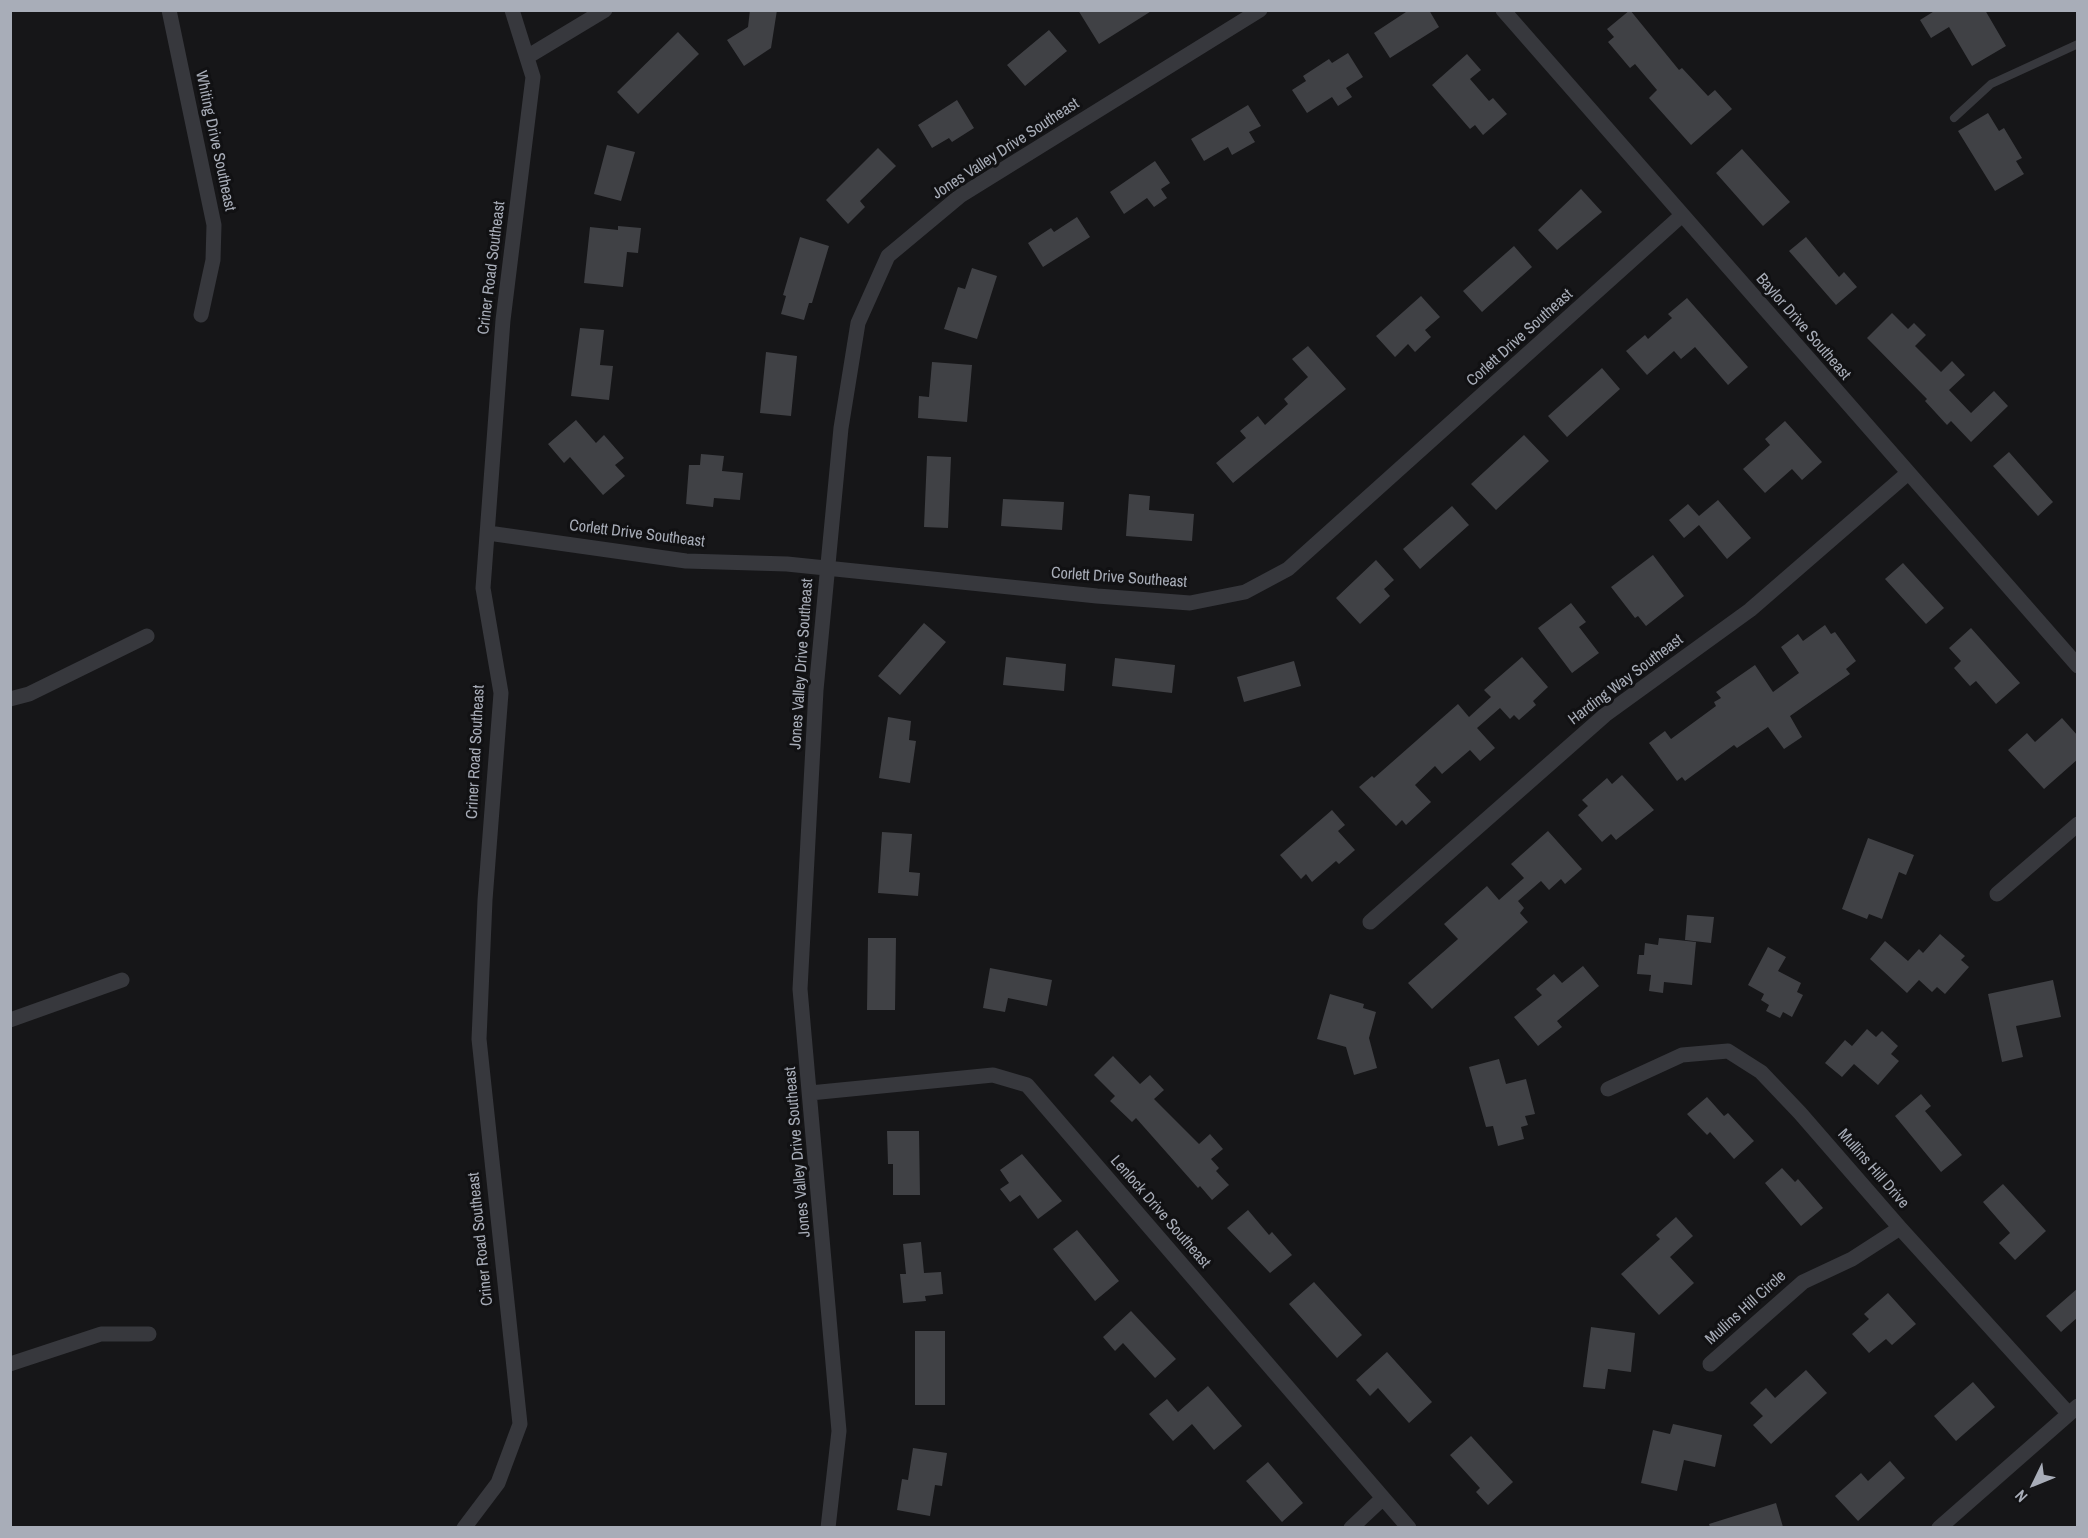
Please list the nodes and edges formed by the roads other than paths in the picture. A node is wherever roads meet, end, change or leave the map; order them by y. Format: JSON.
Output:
{"nodes":[{"id":1,"x":169,"y":10,"type":"edge"},
{"id":2,"x":512,"y":10,"type":"edge"},
{"id":3,"x":605,"y":10,"type":"edge"},
{"id":4,"x":1260,"y":10,"type":"edge"},
{"id":5,"x":1503,"y":10,"type":"edge"},
{"id":6,"x":2078,"y":44,"type":"edge"},
{"id":7,"x":527,"y":57,"type":"junction"},
{"id":8,"x":1954,"y":118,"type":"dead end"},
{"id":9,"x":1681,"y":216,"type":"junction"},
{"id":10,"x":201,"y":315,"type":"dead end"},
{"id":11,"x":1908,"y":473,"type":"junction"},
{"id":12,"x":488,"y":533,"type":"junction"},
{"id":13,"x":827,"y":568,"type":"junction"},
{"id":14,"x":147,"y":636,"type":"dead end"},
{"id":15,"x":2078,"y":666,"type":"edge"},
{"id":16,"x":10,"y":699,"type":"edge"},
{"id":17,"x":2078,"y":824,"type":"edge"},
{"id":18,"x":1997,"y":894,"type":"dead end"},
{"id":19,"x":1370,"y":922,"type":"dead end"},
{"id":20,"x":122,"y":981,"type":"dead end"},
{"id":21,"x":10,"y":1020,"type":"edge"},
{"id":22,"x":1608,"y":1089,"type":"dead end"},
{"id":23,"x":810,"y":1093,"type":"junction"},
{"id":24,"x":1899,"y":1228,"type":"junction"},
{"id":25,"x":149,"y":1334,"type":"dead end"},
{"id":26,"x":10,"y":1364,"type":"edge"},
{"id":27,"x":1710,"y":1364,"type":"dead end"},
{"id":28,"x":2073,"y":1410,"type":"edge"},
{"id":29,"x":1383,"y":1498,"type":"junction"},
{"id":30,"x":464,"y":1527,"type":"edge"},
{"id":31,"x":828,"y":1527,"type":"edge"},
{"id":32,"x":1351,"y":1527,"type":"edge"},
{"id":33,"x":1409,"y":1527,"type":"edge"},
{"id":34,"x":1939,"y":1527,"type":"edge"}],
"edges":[{"from":1,"to":10,"type":"street","name":"Whiting Drive Southeast"},
{"from":2,"to":7,"type":"street","name":"Criner Road Southeast"},
{"from":3,"to":7,"type":"street"},
{"from":4,"to":13,"type":"street","name":"Jones Valley Drive Southeast"},
{"from":5,"to":9,"type":"street","name":"Baylor Drive Southeast"},
{"from":6,"to":8,"type":"lane"},
{"from":7,"to":12,"type":"street","name":"Criner Road Southeast"},
{"from":9,"to":11,"type":"street","name":"Baylor Drive Southeast"},
{"from":9,"to":13,"type":"street","name":"Corlett Drive Southeast"},
{"from":11,"to":15,"type":"street","name":"Baylor Drive Southeast"},
{"from":11,"to":19,"type":"street","name":"Harding Way Southeast"},
{"from":12,"to":13,"type":"street","name":"Corlett Drive Southeast"},
{"from":12,"to":30,"type":"street","name":"Criner Road Southeast"},
{"from":13,"to":23,"type":"street","name":"Jones Valley Drive Southeast"},
{"from":14,"to":16,"type":"street"},
{"from":17,"to":18,"type":"street"},
{"from":20,"to":21,"type":"street"},
{"from":22,"to":24,"type":"street","name":"Mullins Hill Drive"},
{"from":23,"to":29,"type":"street","name":"Lenlock Drive Southeast"},
{"from":23,"to":31,"type":"street","name":"Jones Valley Drive Southeast"},
{"from":24,"to":27,"type":"street","name":"Mullins Hill Circle"},
{"from":24,"to":28,"type":"street","name":"Mullins Hill Drive"},
{"from":25,"to":26,"type":"street"},
{"from":28,"to":34,"type":"street"},
{"from":29,"to":32,"type":"street"},
{"from":29,"to":33,"type":"street","name":"Lenlock Drive Southeast"}]}
